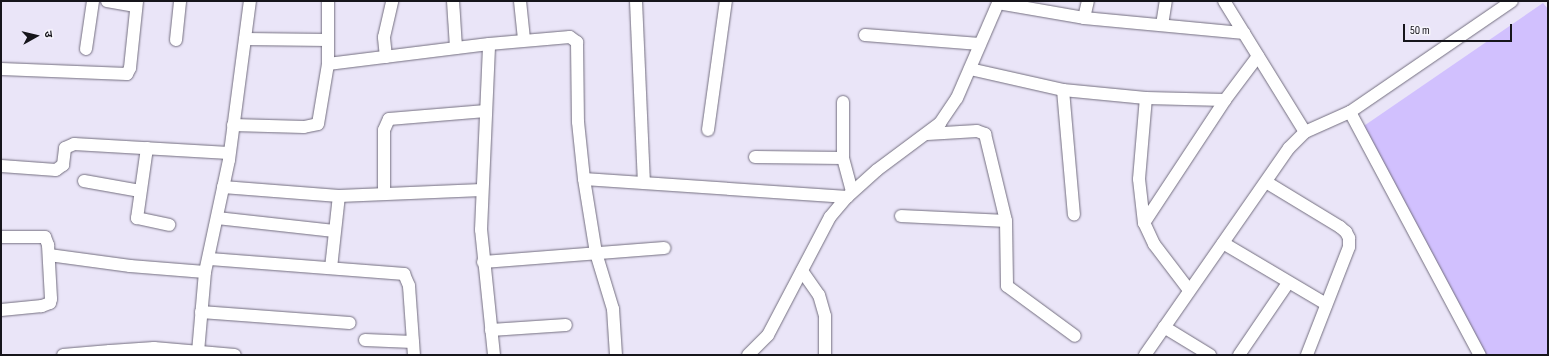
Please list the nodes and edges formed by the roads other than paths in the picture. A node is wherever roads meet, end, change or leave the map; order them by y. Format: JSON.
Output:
{"nodes":[{"id":1,"x":93,"y":1,"type":"edge"},
{"id":2,"x":107,"y":1,"type":"edge"},
{"id":3,"x":180,"y":1,"type":"edge"},
{"id":4,"x":250,"y":1,"type":"edge"},
{"id":5,"x":328,"y":1,"type":"edge"},
{"id":6,"x":392,"y":1,"type":"edge"},
{"id":7,"x":453,"y":1,"type":"edge"},
{"id":8,"x":520,"y":1,"type":"edge"},
{"id":9,"x":636,"y":1,"type":"edge"},
{"id":10,"x":726,"y":1,"type":"edge"},
{"id":11,"x":1088,"y":1,"type":"edge"},
{"id":12,"x":1166,"y":1,"type":"edge"},
{"id":13,"x":1224,"y":1,"type":"edge"},
{"id":14,"x":1512,"y":1,"type":"edge"},
{"id":15,"x":998,"y":2,"type":"edge"},
{"id":16,"x":137,"y":4,"type":"edge"},
{"id":17,"x":1084,"y":18,"type":"junction"},
{"id":18,"x":1162,"y":25,"type":"junction"},
{"id":19,"x":1244,"y":33,"type":"junction"},
{"id":20,"x":865,"y":35,"type":"dead end"},
{"id":21,"x":176,"y":40,"type":"dead end"},
{"id":22,"x":245,"y":40,"type":"junction"},
{"id":23,"x":328,"y":40,"type":"junction"},
{"id":24,"x":524,"y":40,"type":"junction"},
{"id":25,"x":489,"y":44,"type":"junction"},
{"id":26,"x":980,"y":44,"type":"junction"},
{"id":27,"x":456,"y":48,"type":"junction"},
{"id":28,"x":86,"y":49,"type":"dead end"},
{"id":29,"x":1258,"y":56,"type":"junction"},
{"id":30,"x":386,"y":57,"type":"junction"},
{"id":31,"x":328,"y":64,"type":"junction"},
{"id":32,"x":970,"y":68,"type":"junction"},
{"id":33,"x":1,"y":69,"type":"edge"},
{"id":34,"x":1063,"y":90,"type":"junction"},
{"id":35,"x":1146,"y":98,"type":"junction"},
{"id":36,"x":1225,"y":100,"type":"junction"},
{"id":37,"x":843,"y":102,"type":"dead end"},
{"id":38,"x":486,"y":111,"type":"junction"},
{"id":39,"x":1350,"y":112,"type":"junction"},
{"id":40,"x":233,"y":125,"type":"junction"},
{"id":41,"x":708,"y":130,"type":"dead end"},
{"id":42,"x":1305,"y":132,"type":"junction"},
{"id":43,"x":927,"y":134,"type":"junction"},
{"id":44,"x":147,"y":148,"type":"junction"},
{"id":45,"x":230,"y":153,"type":"junction"},
{"id":46,"x":756,"y":157,"type":"dead end"},
{"id":47,"x":843,"y":158,"type":"junction"},
{"id":48,"x":1,"y":166,"type":"edge"},
{"id":49,"x":584,"y":179,"type":"junction"},
{"id":50,"x":84,"y":181,"type":"dead end"},
{"id":51,"x":1266,"y":182,"type":"junction"},
{"id":52,"x":644,"y":184,"type":"junction"},
{"id":53,"x":223,"y":187,"type":"junction"},
{"id":54,"x":482,"y":190,"type":"junction"},
{"id":55,"x":140,"y":191,"type":"junction"},
{"id":56,"x":384,"y":194,"type":"junction"},
{"id":57,"x":850,"y":194,"type":"junction"},
{"id":58,"x":339,"y":196,"type":"junction"},
{"id":59,"x":1074,"y":215,"type":"dead end"},
{"id":60,"x":901,"y":216,"type":"dead end"},
{"id":61,"x":217,"y":218,"type":"junction"},
{"id":62,"x":1006,"y":221,"type":"junction"},
{"id":63,"x":1144,"y":223,"type":"junction"},
{"id":64,"x":169,"y":226,"type":"dead end"},
{"id":65,"x":334,"y":231,"type":"junction"},
{"id":66,"x":1,"y":237,"type":"edge"},
{"id":67,"x":1223,"y":243,"type":"junction"},
{"id":68,"x":664,"y":248,"type":"dead end"},
{"id":69,"x":596,"y":253,"type":"junction"},
{"id":70,"x":49,"y":255,"type":"junction"},
{"id":71,"x":210,"y":259,"type":"junction"},
{"id":72,"x":483,"y":262,"type":"junction"},
{"id":73,"x":331,"y":268,"type":"junction"},
{"id":74,"x":802,"y":271,"type":"junction"},
{"id":75,"x":205,"y":272,"type":"junction"},
{"id":76,"x":1288,"y":283,"type":"junction"},
{"id":77,"x":1189,"y":290,"type":"junction"},
{"id":78,"x":1326,"y":304,"type":"junction"},
{"id":79,"x":1,"y":310,"type":"edge"},
{"id":80,"x":201,"y":312,"type":"junction"},
{"id":81,"x":350,"y":323,"type":"dead end"},
{"id":82,"x":566,"y":325,"type":"dead end"},
{"id":83,"x":1164,"y":327,"type":"junction"},
{"id":84,"x":490,"y":330,"type":"junction"},
{"id":85,"x":1075,"y":336,"type":"dead end"},
{"id":86,"x":366,"y":340,"type":"dead end"},
{"id":87,"x":413,"y":342,"type":"junction"},
{"id":88,"x":198,"y":352,"type":"junction"},
{"id":89,"x":110,"y":353,"type":"edge"},
{"id":90,"x":63,"y":355,"type":"edge"},
{"id":91,"x":234,"y":355,"type":"edge"},
{"id":92,"x":414,"y":355,"type":"edge"},
{"id":93,"x":494,"y":355,"type":"edge"},
{"id":94,"x":616,"y":355,"type":"edge"},
{"id":95,"x":748,"y":355,"type":"edge"},
{"id":96,"x":825,"y":355,"type":"edge"},
{"id":97,"x":1145,"y":355,"type":"edge"},
{"id":98,"x":1210,"y":355,"type":"edge"},
{"id":99,"x":1239,"y":355,"type":"edge"},
{"id":100,"x":1307,"y":355,"type":"edge"},
{"id":101,"x":1480,"y":355,"type":"edge"}],
"edges":[{"from":1,"to":28,"type":"street"},
{"from":2,"to":16,"type":"street"},
{"from":3,"to":21,"type":"street"},
{"from":4,"to":22,"type":"street"},
{"from":5,"to":23,"type":"street"},
{"from":6,"to":30,"type":"street"},
{"from":7,"to":27,"type":"street"},
{"from":8,"to":24,"type":"street"},
{"from":9,"to":52,"type":"street"},
{"from":10,"to":41,"type":"street"},
{"from":11,"to":17,"type":"street"},
{"from":12,"to":18,"type":"street"},
{"from":13,"to":19,"type":"street"},
{"from":14,"to":39,"type":"street"},
{"from":15,"to":17,"type":"street"},
{"from":15,"to":26,"type":"street"},
{"from":16,"to":33,"type":"street"},
{"from":17,"to":18,"type":"street"},
{"from":18,"to":19,"type":"street"},
{"from":19,"to":29,"type":"street"},
{"from":20,"to":26,"type":"street"},
{"from":22,"to":23,"type":"street"},
{"from":22,"to":40,"type":"street"},
{"from":23,"to":31,"type":"street"},
{"from":24,"to":25,"type":"street"},
{"from":24,"to":49,"type":"street"},
{"from":25,"to":27,"type":"street"},
{"from":25,"to":38,"type":"street"},
{"from":26,"to":32,"type":"street"},
{"from":27,"to":30,"type":"street"},
{"from":29,"to":36,"type":"street"},
{"from":29,"to":42,"type":"street"},
{"from":30,"to":31,"type":"street"},
{"from":31,"to":40,"type":"street"},
{"from":32,"to":34,"type":"street"},
{"from":32,"to":43,"type":"street"},
{"from":34,"to":35,"type":"street"},
{"from":34,"to":59,"type":"street"},
{"from":35,"to":36,"type":"street"},
{"from":35,"to":63,"type":"street"},
{"from":36,"to":63,"type":"street"},
{"from":37,"to":47,"type":"street"},
{"from":38,"to":54,"type":"street"},
{"from":38,"to":56,"type":"street"},
{"from":39,"to":42,"type":"street"},
{"from":39,"to":101,"type":"street"},
{"from":40,"to":45,"type":"street"},
{"from":42,"to":51,"type":"street"},
{"from":43,"to":57,"type":"street"},
{"from":43,"to":62,"type":"street"},
{"from":44,"to":45,"type":"street"},
{"from":44,"to":48,"type":"street"},
{"from":44,"to":55,"type":"street"},
{"from":45,"to":53,"type":"street"},
{"from":46,"to":47,"type":"street"},
{"from":47,"to":57,"type":"street"},
{"from":49,"to":52,"type":"street"},
{"from":49,"to":69,"type":"street"},
{"from":50,"to":55,"type":"street"},
{"from":51,"to":67,"type":"street"},
{"from":51,"to":78,"type":"street"},
{"from":52,"to":57,"type":"street"},
{"from":53,"to":58,"type":"street"},
{"from":53,"to":61,"type":"street"},
{"from":54,"to":56,"type":"street"},
{"from":54,"to":72,"type":"street"},
{"from":55,"to":64,"type":"street"},
{"from":56,"to":58,"type":"street"},
{"from":57,"to":74,"type":"street"},
{"from":58,"to":65,"type":"street"},
{"from":60,"to":62,"type":"street"},
{"from":61,"to":65,"type":"street"},
{"from":61,"to":71,"type":"street"},
{"from":62,"to":85,"type":"street"},
{"from":63,"to":77,"type":"street"},
{"from":65,"to":73,"type":"street"},
{"from":66,"to":70,"type":"street"},
{"from":67,"to":76,"type":"street"},
{"from":67,"to":77,"type":"street"},
{"from":68,"to":69,"type":"street"},
{"from":69,"to":72,"type":"street"},
{"from":69,"to":94,"type":"street"},
{"from":70,"to":75,"type":"street"},
{"from":70,"to":79,"type":"street"},
{"from":71,"to":73,"type":"street"},
{"from":71,"to":75,"type":"street"},
{"from":72,"to":84,"type":"street"},
{"from":73,"to":87,"type":"street"},
{"from":74,"to":95,"type":"street"},
{"from":74,"to":96,"type":"street"},
{"from":75,"to":80,"type":"street"},
{"from":76,"to":78,"type":"street"},
{"from":76,"to":99,"type":"street"},
{"from":77,"to":83,"type":"street"},
{"from":78,"to":100,"type":"street"},
{"from":80,"to":81,"type":"street"},
{"from":80,"to":88,"type":"street"},
{"from":82,"to":84,"type":"street"},
{"from":83,"to":97,"type":"street"},
{"from":83,"to":98,"type":"street"},
{"from":84,"to":93,"type":"street"},
{"from":86,"to":87,"type":"street"},
{"from":87,"to":92,"type":"street"},
{"from":88,"to":89,"type":"street"},
{"from":88,"to":91,"type":"street"},
{"from":89,"to":90,"type":"street"}]}
